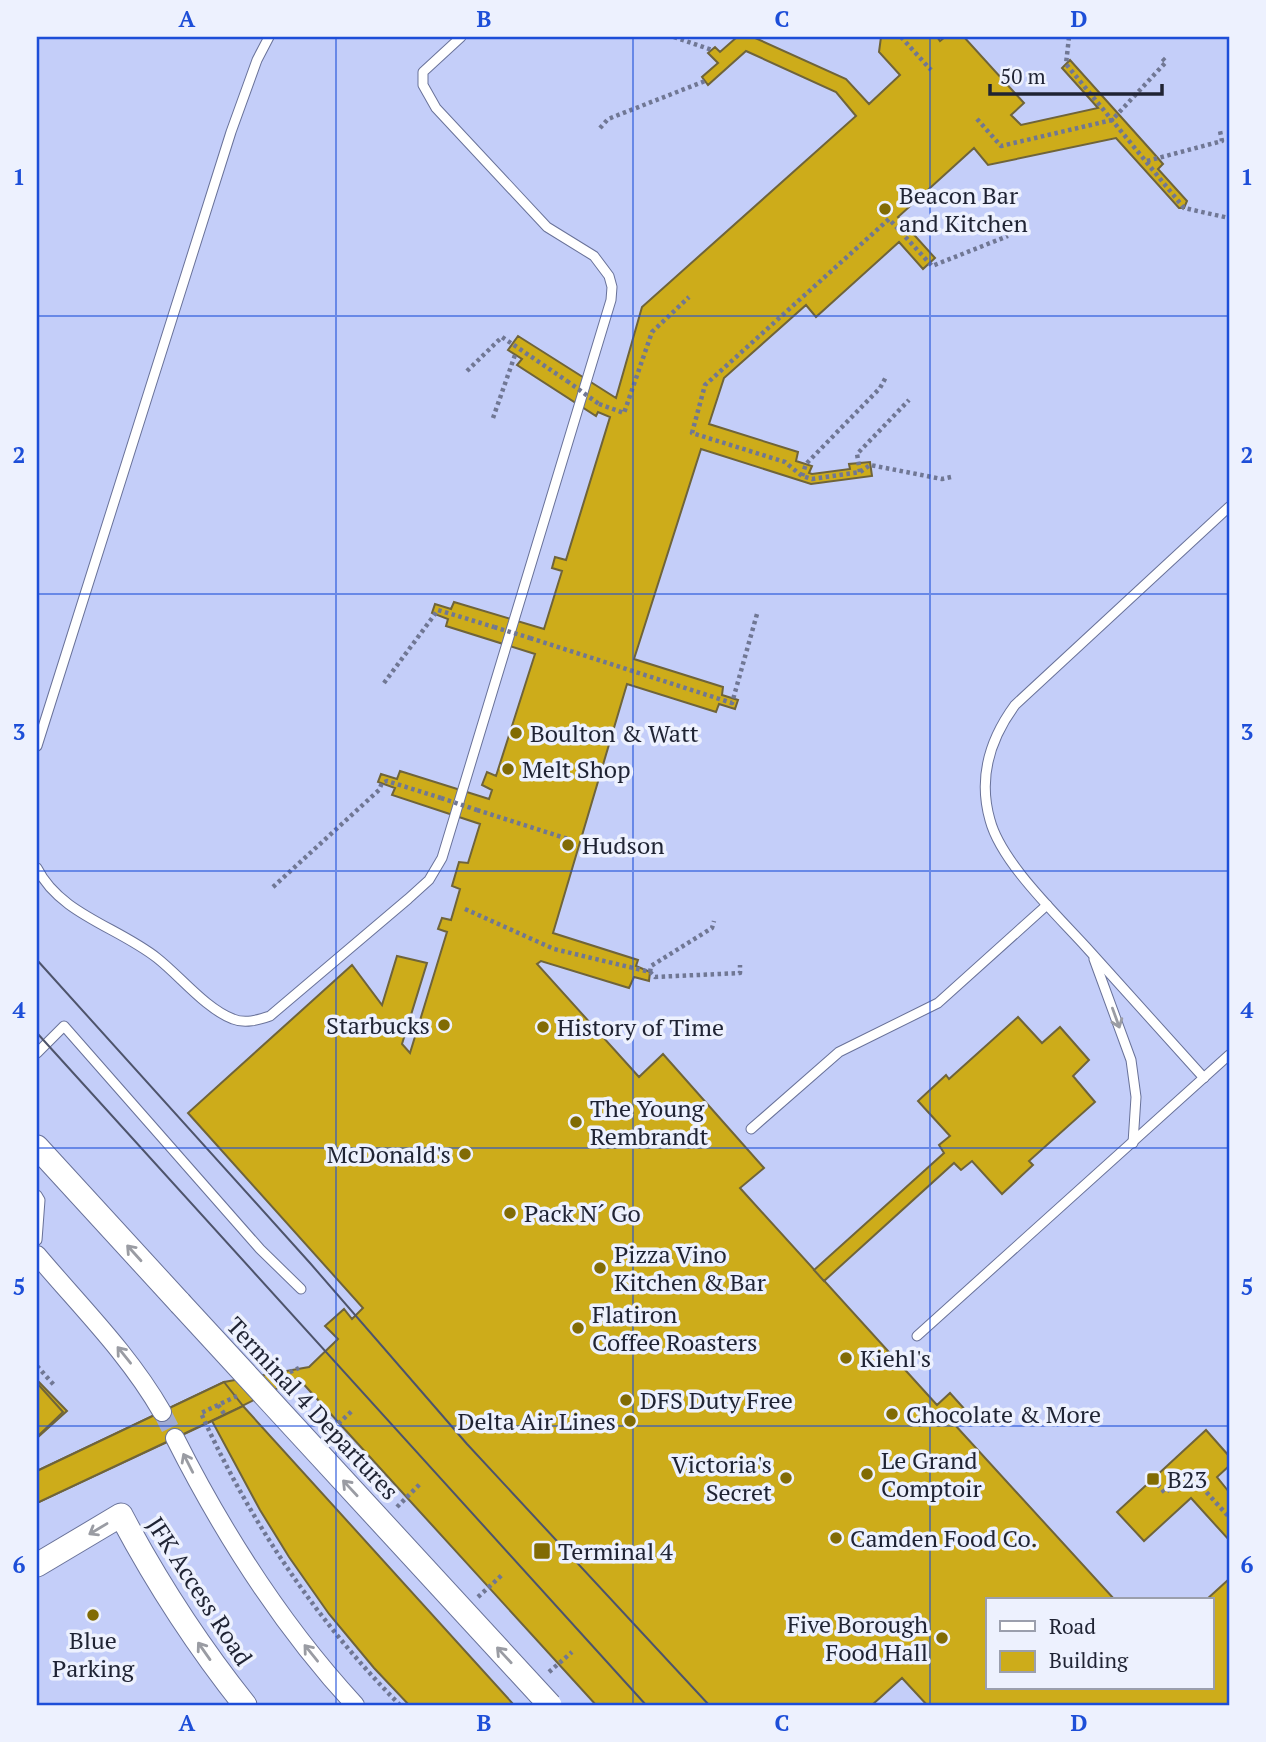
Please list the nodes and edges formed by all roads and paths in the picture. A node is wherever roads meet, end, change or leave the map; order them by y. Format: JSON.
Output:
{"nodes":[{"id":1,"x":269,"y":37,"type":"edge"},
{"id":2,"x":461,"y":37,"type":"edge"},
{"id":3,"x":674,"y":37,"type":"edge"},
{"id":4,"x":901,"y":37,"type":"edge"},
{"id":5,"x":1069,"y":37,"type":"edge"},
{"id":6,"x":712,"y":50,"type":"dead end"},
{"id":7,"x":1162,"y":58,"type":"dead end"},
{"id":8,"x":931,"y":70,"type":"dead end"},
{"id":9,"x":705,"y":81,"type":"dead end"},
{"id":10,"x":977,"y":119,"type":"dead end"},
{"id":11,"x":1112,"y":120,"type":"junction"},
{"id":12,"x":600,"y":128,"type":"dead end"},
{"id":13,"x":1220,"y":131,"type":"dead end"},
{"id":14,"x":1147,"y":162,"type":"junction"},
{"id":15,"x":1229,"y":218,"type":"edge"},
{"id":16,"x":1009,"y":236,"type":"dead end"},
{"id":17,"x":689,"y":297,"type":"dead end"},
{"id":18,"x":515,"y":355,"type":"dead end"},
{"id":19,"x":467,"y":371,"type":"dead end"},
{"id":20,"x":886,"y":377,"type":"dead end"},
{"id":21,"x":909,"y":400,"type":"dead end"},
{"id":22,"x":493,"y":418,"type":"dead end"},
{"id":23,"x":860,"y":472,"type":"junction"},
{"id":24,"x":802,"y":476,"type":"junction"},
{"id":25,"x":951,"y":477,"type":"dead end"},
{"id":26,"x":1229,"y":507,"type":"edge"},
{"id":27,"x":757,"y":614,"type":"dead end"},
{"id":28,"x":384,"y":683,"type":"dead end"},
{"id":29,"x":37,"y":746,"type":"edge"},
{"id":30,"x":568,"y":839,"type":"dead end"},
{"id":31,"x":37,"y":868,"type":"edge"},
{"id":32,"x":273,"y":887,"type":"dead end"},
{"id":33,"x":1047,"y":905,"type":"junction"},
{"id":34,"x":465,"y":909,"type":"dead end"},
{"id":35,"x":714,"y":921,"type":"dead end"},
{"id":36,"x":1092,"y":954,"type":"junction"},
{"id":37,"x":740,"y":965,"type":"dead end"},
{"id":38,"x":650,"y":972,"type":"junction"},
{"id":39,"x":37,"y":1053,"type":"edge"},
{"id":40,"x":1229,"y":1055,"type":"edge"},
{"id":41,"x":1204,"y":1078,"type":"junction"},
{"id":42,"x":751,"y":1129,"type":"dead end"},
{"id":43,"x":1133,"y":1143,"type":"junction"},
{"id":44,"x":37,"y":1147,"type":"edge"},
{"id":45,"x":37,"y":1195,"type":"edge"},
{"id":46,"x":37,"y":1240,"type":"edge"},
{"id":47,"x":37,"y":1255,"type":"edge"},
{"id":48,"x":301,"y":1289,"type":"dead end"},
{"id":49,"x":917,"y":1336,"type":"dead end"},
{"id":50,"x":37,"y":1366,"type":"edge"},
{"id":51,"x":54,"y":1385,"type":"dead end"},
{"id":52,"x":218,"y":1405,"type":"dead end"},
{"id":53,"x":353,"y":1410,"type":"dead end"},
{"id":54,"x":162,"y":1412,"type":"tunnel mouth"},
{"id":55,"x":201,"y":1413,"type":"dead end"},
{"id":56,"x":225,"y":1415,"type":"dead end"},
{"id":57,"x":345,"y":1418,"type":"dead end"},
{"id":58,"x":176,"y":1438,"type":"tunnel mouth"},
{"id":59,"x":1153,"y":1479,"type":"dead end"},
{"id":60,"x":421,"y":1483,"type":"dead end"},
{"id":61,"x":412,"y":1492,"type":"dead end"},
{"id":62,"x":1229,"y":1516,"type":"edge"},
{"id":63,"x":37,"y":1565,"type":"edge"},
{"id":64,"x":503,"y":1574,"type":"dead end"},
{"id":65,"x":494,"y":1582,"type":"dead end"},
{"id":66,"x":572,"y":1651,"type":"dead end"},
{"id":67,"x":564,"y":1659,"type":"dead end"},
{"id":68,"x":245,"y":1705,"type":"edge"},
{"id":69,"x":355,"y":1705,"type":"edge"},
{"id":70,"x":400,"y":1705,"type":"edge"},
{"id":71,"x":550,"y":1705,"type":"edge"}],
"edges":[{"from":1,"to":29,"type":"lane"},
{"from":2,"to":31,"type":"lane"},
{"from":3,"to":6,"type":"path"},
{"from":4,"to":8,"type":"path"},
{"from":5,"to":11,"type":"path"},
{"from":7,"to":11,"type":"path"},
{"from":9,"to":12,"type":"path"},
{"from":10,"to":11,"type":"path"},
{"from":11,"to":14,"type":"path"},
{"from":13,"to":14,"type":"path"},
{"from":14,"to":15,"type":"path"},
{"from":16,"to":24,"type":"path"},
{"from":17,"to":19,"type":"path","bridge":true},
{"from":18,"to":22,"type":"path"},
{"from":20,"to":24,"type":"path"},
{"from":21,"to":23,"type":"path"},
{"from":23,"to":24,"type":"path"},
{"from":23,"to":25,"type":"path"},
{"from":26,"to":33,"type":"lane"},
{"from":27,"to":28,"type":"path","bridge":true},
{"from":30,"to":32,"type":"path","bridge":true},
{"from":33,"to":36,"type":"lane"},
{"from":33,"to":42,"type":"lane"},
{"from":34,"to":38,"type":"path"},
{"from":35,"to":38,"type":"path"},
{"from":36,"to":41,"type":"lane"},
{"from":36,"to":43,"type":"lane","one_way":true},
{"from":37,"to":38,"type":"path"},
{"from":39,"to":48,"type":"lane"},
{"from":40,"to":41,"type":"lane"},
{"from":41,"to":43,"type":"lane"},
{"from":43,"to":49,"type":"lane"},
{"from":71,"to":44,"type":"street","name":"Terminal 4 Departures","one_way":true,"bridge":true},
{"from":45,"to":46,"type":"lane"},
{"from":54,"to":47,"type":"street","one_way":true},
{"from":50,"to":51,"type":"path"},
{"from":52,"to":56,"type":"path"},
{"from":53,"to":57,"type":"path"},
{"from":55,"to":70,"type":"path"},
{"from":69,"to":58,"type":"street","one_way":true},
{"from":59,"to":62,"type":"path"},
{"from":60,"to":61,"type":"path"},
{"from":68,"to":63,"type":"street","name":"JFK Access Road","one_way":true},
{"from":64,"to":65,"type":"path"},
{"from":66,"to":67,"type":"path"}]}
